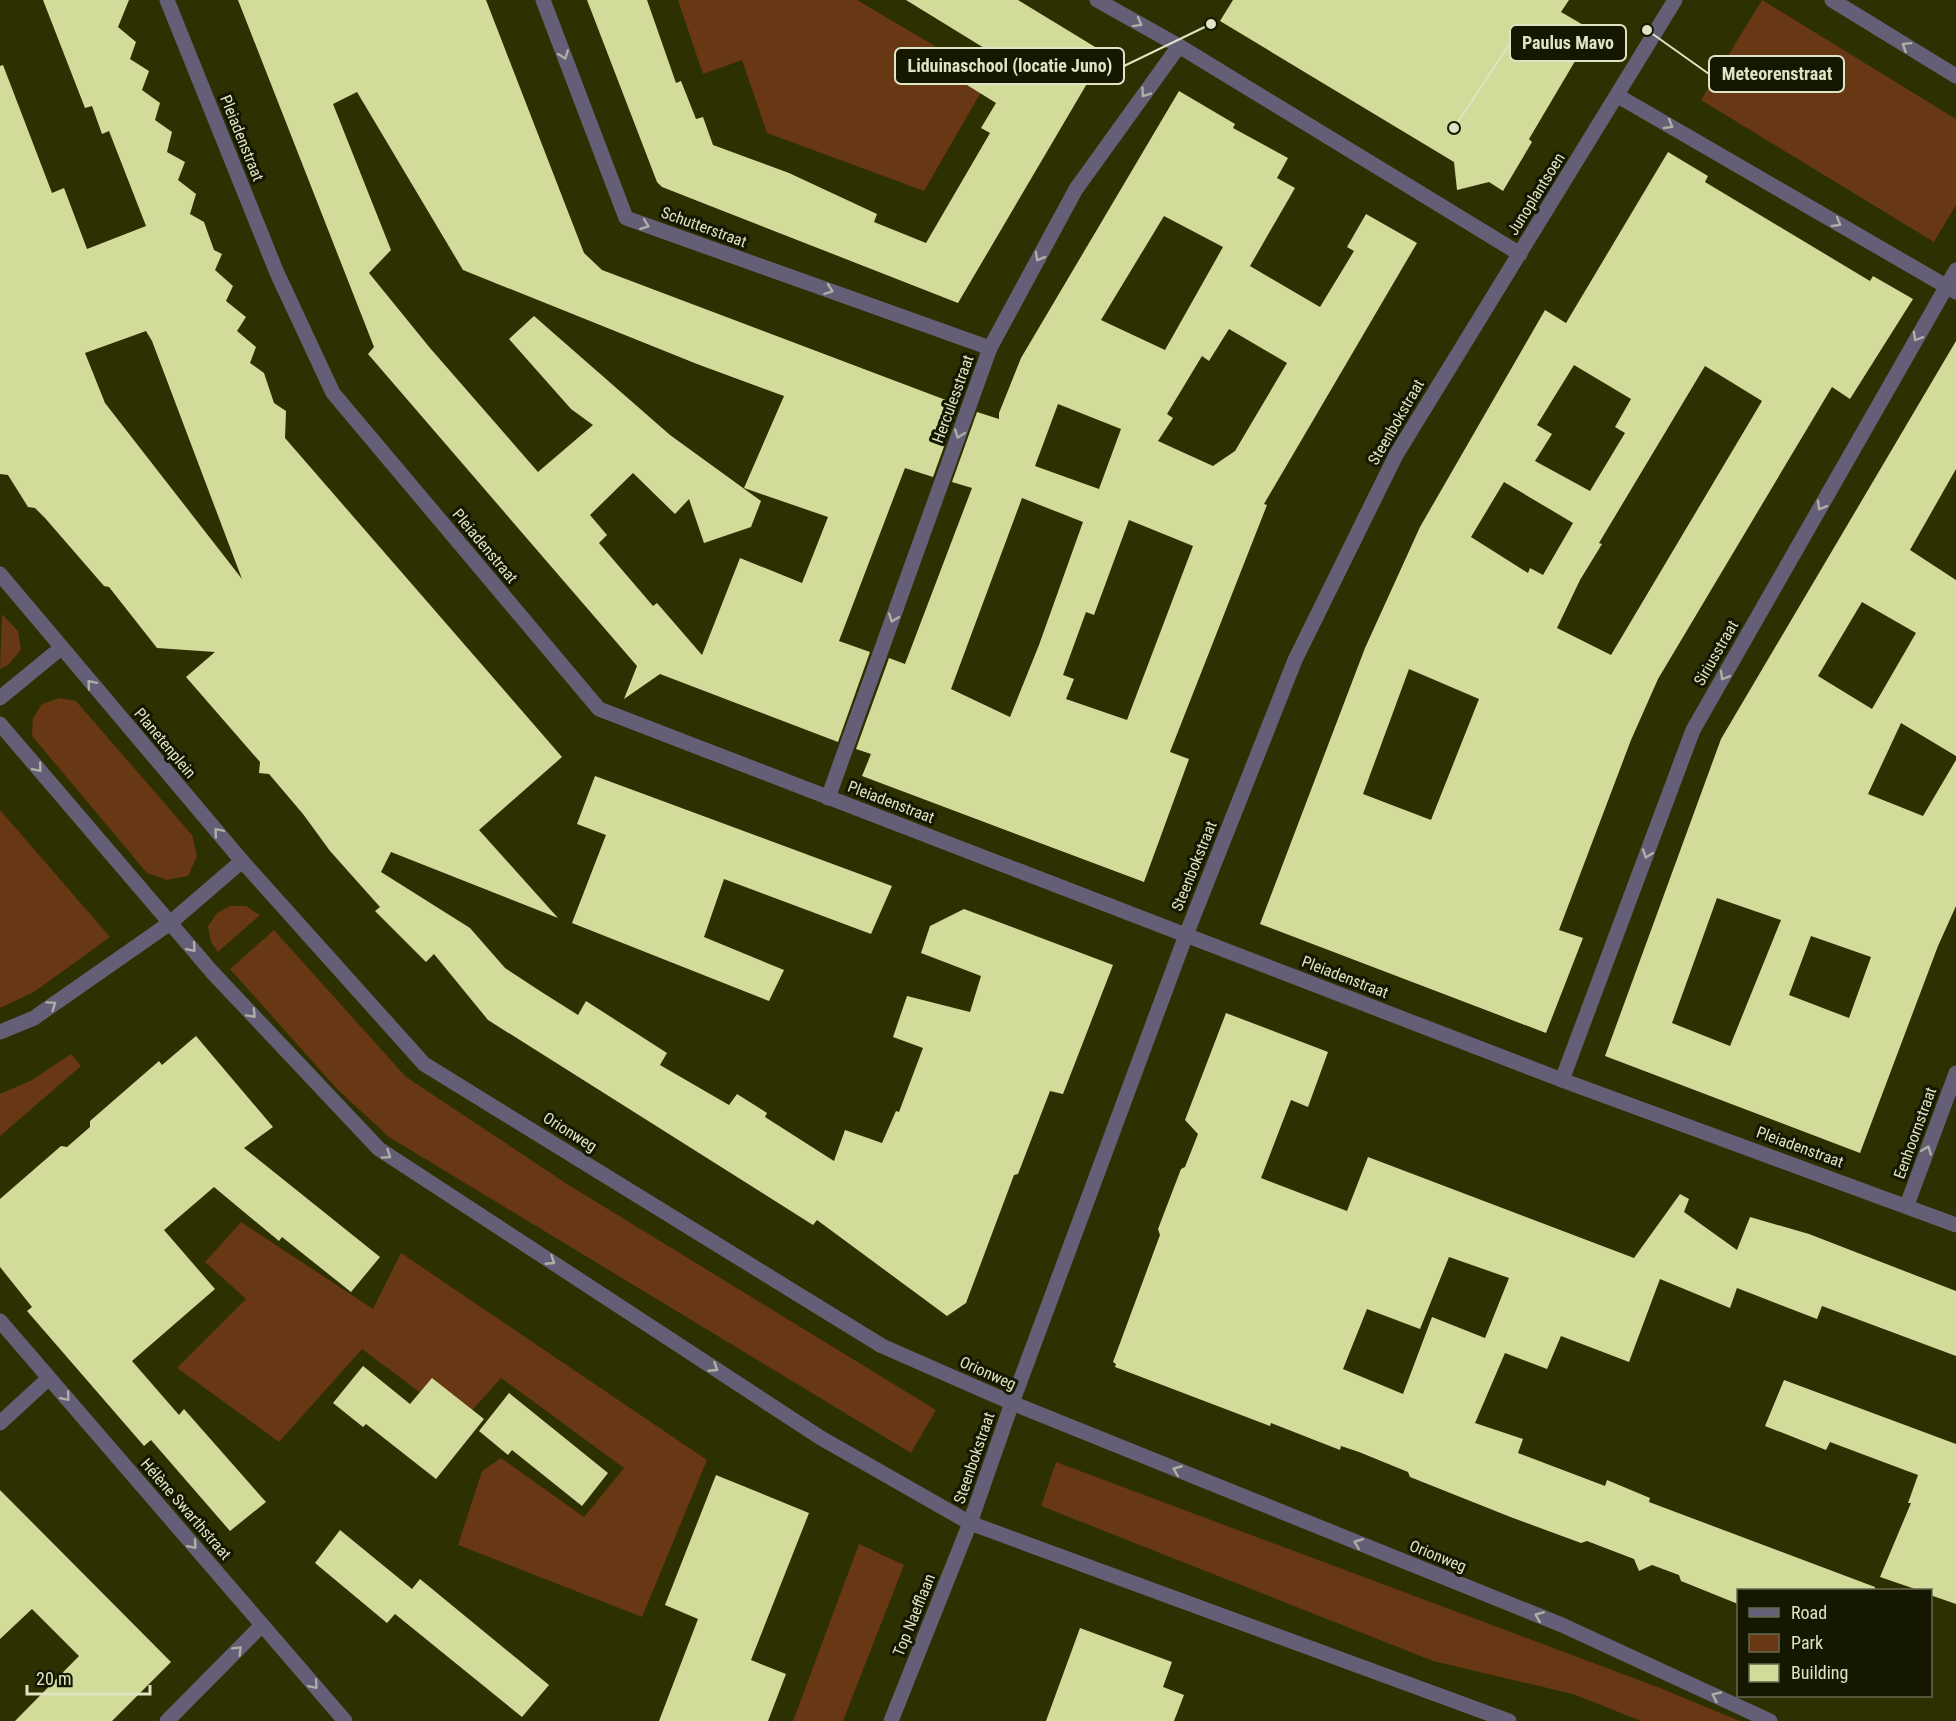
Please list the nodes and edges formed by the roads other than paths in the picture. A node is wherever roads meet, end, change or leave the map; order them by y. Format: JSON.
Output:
{"nodes":[{"id":1,"x":167,"y":0,"type":"edge"},
{"id":2,"x":543,"y":0,"type":"edge"},
{"id":3,"x":1097,"y":0,"type":"edge"},
{"id":4,"x":1675,"y":0,"type":"edge"},
{"id":5,"x":1832,"y":0,"type":"edge"},
{"id":6,"x":1179,"y":46,"type":"junction"},
{"id":7,"x":1956,"y":76,"type":"edge"},
{"id":8,"x":1618,"y":96,"type":"junction"},
{"id":9,"x":1520,"y":254,"type":"junction"},
{"id":10,"x":1956,"y":270,"type":"edge"},
{"id":11,"x":1951,"y":289,"type":"edge"},
{"id":12,"x":990,"y":348,"type":"junction"},
{"id":13,"x":0,"y":574,"type":"edge"},
{"id":14,"x":61,"y":648,"type":"junction"},
{"id":15,"x":0,"y":698,"type":"edge"},
{"id":16,"x":0,"y":724,"type":"edge"},
{"id":17,"x":828,"y":798,"type":"junction"},
{"id":18,"x":242,"y":861,"type":"junction"},
{"id":19,"x":284,"y":908,"type":"joint"},
{"id":20,"x":170,"y":923,"type":"junction"},
{"id":21,"x":1186,"y":935,"type":"junction"},
{"id":22,"x":0,"y":1032,"type":"edge"},
{"id":23,"x":1956,"y":1073,"type":"edge"},
{"id":24,"x":1562,"y":1080,"type":"junction"},
{"id":25,"x":1907,"y":1205,"type":"junction"},
{"id":26,"x":1956,"y":1225,"type":"edge"},
{"id":27,"x":0,"y":1321,"type":"edge"},
{"id":28,"x":49,"y":1378,"type":"junction"},
{"id":29,"x":1012,"y":1403,"type":"junction"},
{"id":30,"x":0,"y":1423,"type":"edge"},
{"id":31,"x":970,"y":1523,"type":"junction"},
{"id":32,"x":262,"y":1625,"type":"junction"},
{"id":33,"x":167,"y":1721,"type":"edge"},
{"id":34,"x":345,"y":1721,"type":"edge"},
{"id":35,"x":891,"y":1721,"type":"edge"},
{"id":36,"x":1509,"y":1721,"type":"edge"},
{"id":37,"x":1770,"y":1721,"type":"edge"}],
"edges":[{"from":1,"to":17,"type":"street","name":"Pleiadenstraat"},
{"from":2,"to":12,"type":"street","name":"Schutterstraat","one_way":true},
{"from":3,"to":6,"type":"street","name":"Junoplantsoen","one_way":true},
{"from":4,"to":8,"type":"street","name":"Junoplantsoen"},
{"from":7,"to":5,"type":"street","one_way":true},
{"from":6,"to":9,"type":"street","name":"Junoplantsoen"},
{"from":6,"to":12,"type":"street","name":"Herculesstraat","one_way":true},
{"from":8,"to":9,"type":"street","name":"Junoplantsoen"},
{"from":8,"to":11,"type":"street","one_way":true},
{"from":9,"to":21,"type":"street","name":"Steenbokstraat"},
{"from":10,"to":11,"type":"street","name":"Siriusstraat"},
{"from":11,"to":24,"type":"street","name":"Siriusstraat","one_way":true},
{"from":12,"to":17,"type":"street","name":"Herculesstraat","one_way":true},
{"from":13,"to":14,"type":"street","name":"Planetenplein"},
{"from":14,"to":15,"type":"street"},
{"from":18,"to":14,"type":"street","name":"Planetenplein","one_way":true},
{"from":16,"to":20,"type":"street","one_way":true},
{"from":17,"to":21,"type":"street","name":"Pleiadenstraat"},
{"from":18,"to":19,"type":"street","name":"Planetenplein"},
{"from":18,"to":20,"type":"street"},
{"from":19,"to":29,"type":"street","name":"Orionweg"},
{"from":22,"to":20,"type":"street","one_way":true},
{"from":20,"to":31,"type":"street","one_way":true},
{"from":21,"to":24,"type":"street","name":"Pleiadenstraat"},
{"from":21,"to":29,"type":"street","name":"Steenbokstraat"},
{"from":25,"to":23,"type":"street","name":"Eenhoornstraat","one_way":true},
{"from":24,"to":25,"type":"street","name":"Pleiadenstraat"},
{"from":25,"to":26,"type":"street","name":"Pleiadenstraat"},
{"from":27,"to":28,"type":"street","name":"Hélène Swarthstraat"},
{"from":28,"to":30,"type":"street"},
{"from":28,"to":32,"type":"street","name":"Hélène Swarthstraat","one_way":true},
{"from":29,"to":31,"type":"street","name":"Steenbokstraat"},
{"from":37,"to":29,"type":"street","name":"Orionweg","one_way":true},
{"from":31,"to":35,"type":"street","name":"Top Naefflaan"},
{"from":31,"to":36,"type":"street"},
{"from":33,"to":32,"type":"street","one_way":true},
{"from":32,"to":34,"type":"street","name":"Hélène Swarthstraat","one_way":true}]}
